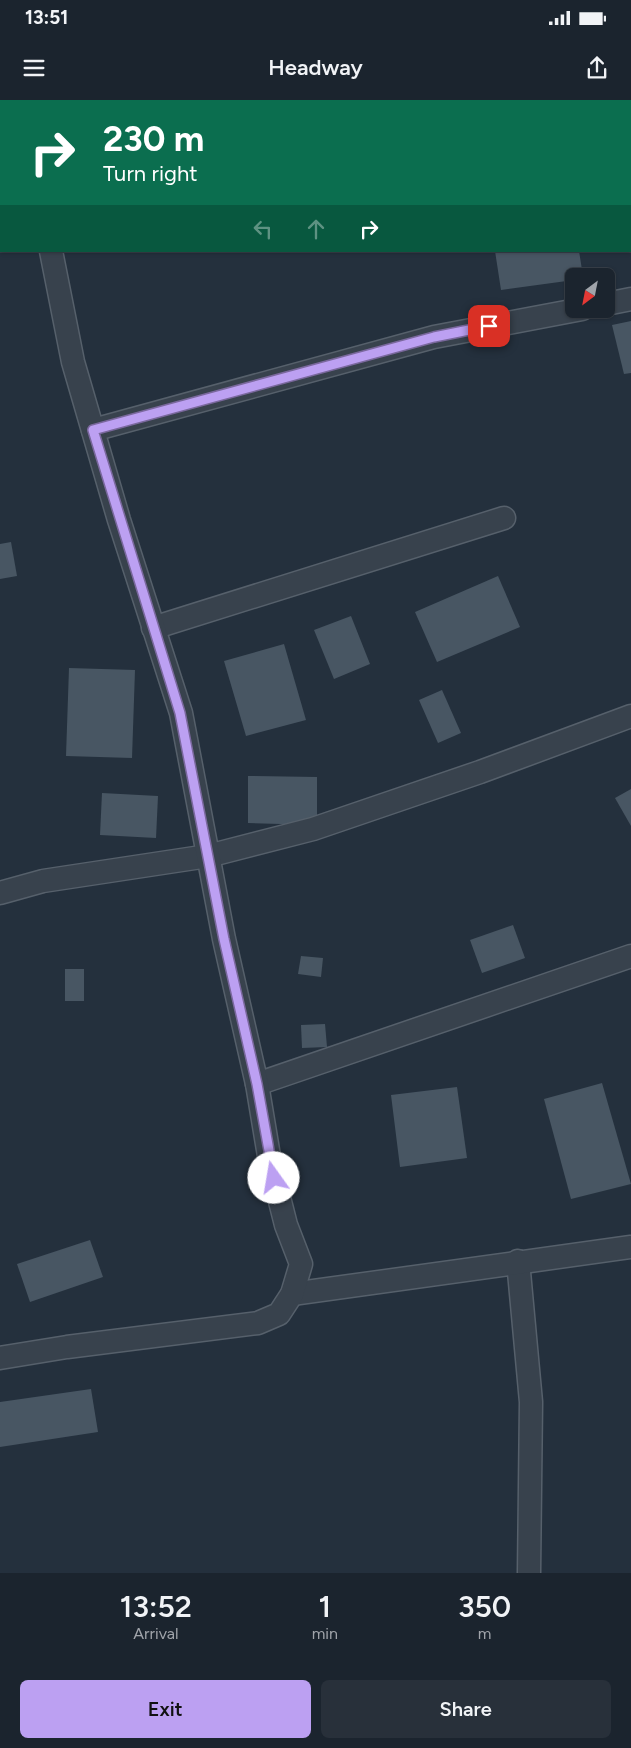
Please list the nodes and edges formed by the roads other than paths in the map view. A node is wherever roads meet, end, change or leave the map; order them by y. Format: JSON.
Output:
{"nodes":[{"id":1,"x":51,"y":252,"type":"edge"},
{"id":2,"x":631,"y":299,"type":"edge"},
{"id":3,"x":615,"y":302,"type":"edge"},
{"id":4,"x":565,"y":312,"type":"edge"},
{"id":5,"x":93,"y":430,"type":"junction"},
{"id":6,"x":504,"y":518,"type":"dead end"},
{"id":7,"x":153,"y":628,"type":"junction"},
{"id":8,"x":631,"y":716,"type":"edge"},
{"id":9,"x":208,"y":856,"type":"junction"},
{"id":10,"x":0,"y":893,"type":"edge"},
{"id":11,"x":631,"y":956,"type":"edge"},
{"id":12,"x":257,"y":1084,"type":"junction"},
{"id":13,"x":631,"y":1247,"type":"edge"},
{"id":14,"x":518,"y":1261,"type":"junction"},
{"id":15,"x":292,"y":1294,"type":"junction"},
{"id":16,"x":0,"y":1358,"type":"edge"},
{"id":17,"x":529,"y":1573,"type":"edge"}],
"edges":[{"from":1,"to":5,"type":"street"},
{"from":2,"to":3,"type":"street"},
{"from":4,"to":5,"type":"street"},
{"from":5,"to":7,"type":"street"},
{"from":6,"to":7,"type":"street"},
{"from":7,"to":9,"type":"street"},
{"from":8,"to":9,"type":"street"},
{"from":9,"to":10,"type":"street"},
{"from":9,"to":12,"type":"street"},
{"from":11,"to":12,"type":"street"},
{"from":12,"to":15,"type":"street"},
{"from":13,"to":14,"type":"street"},
{"from":14,"to":15,"type":"street"},
{"from":14,"to":17,"type":"street"},
{"from":15,"to":16,"type":"street"}]}
